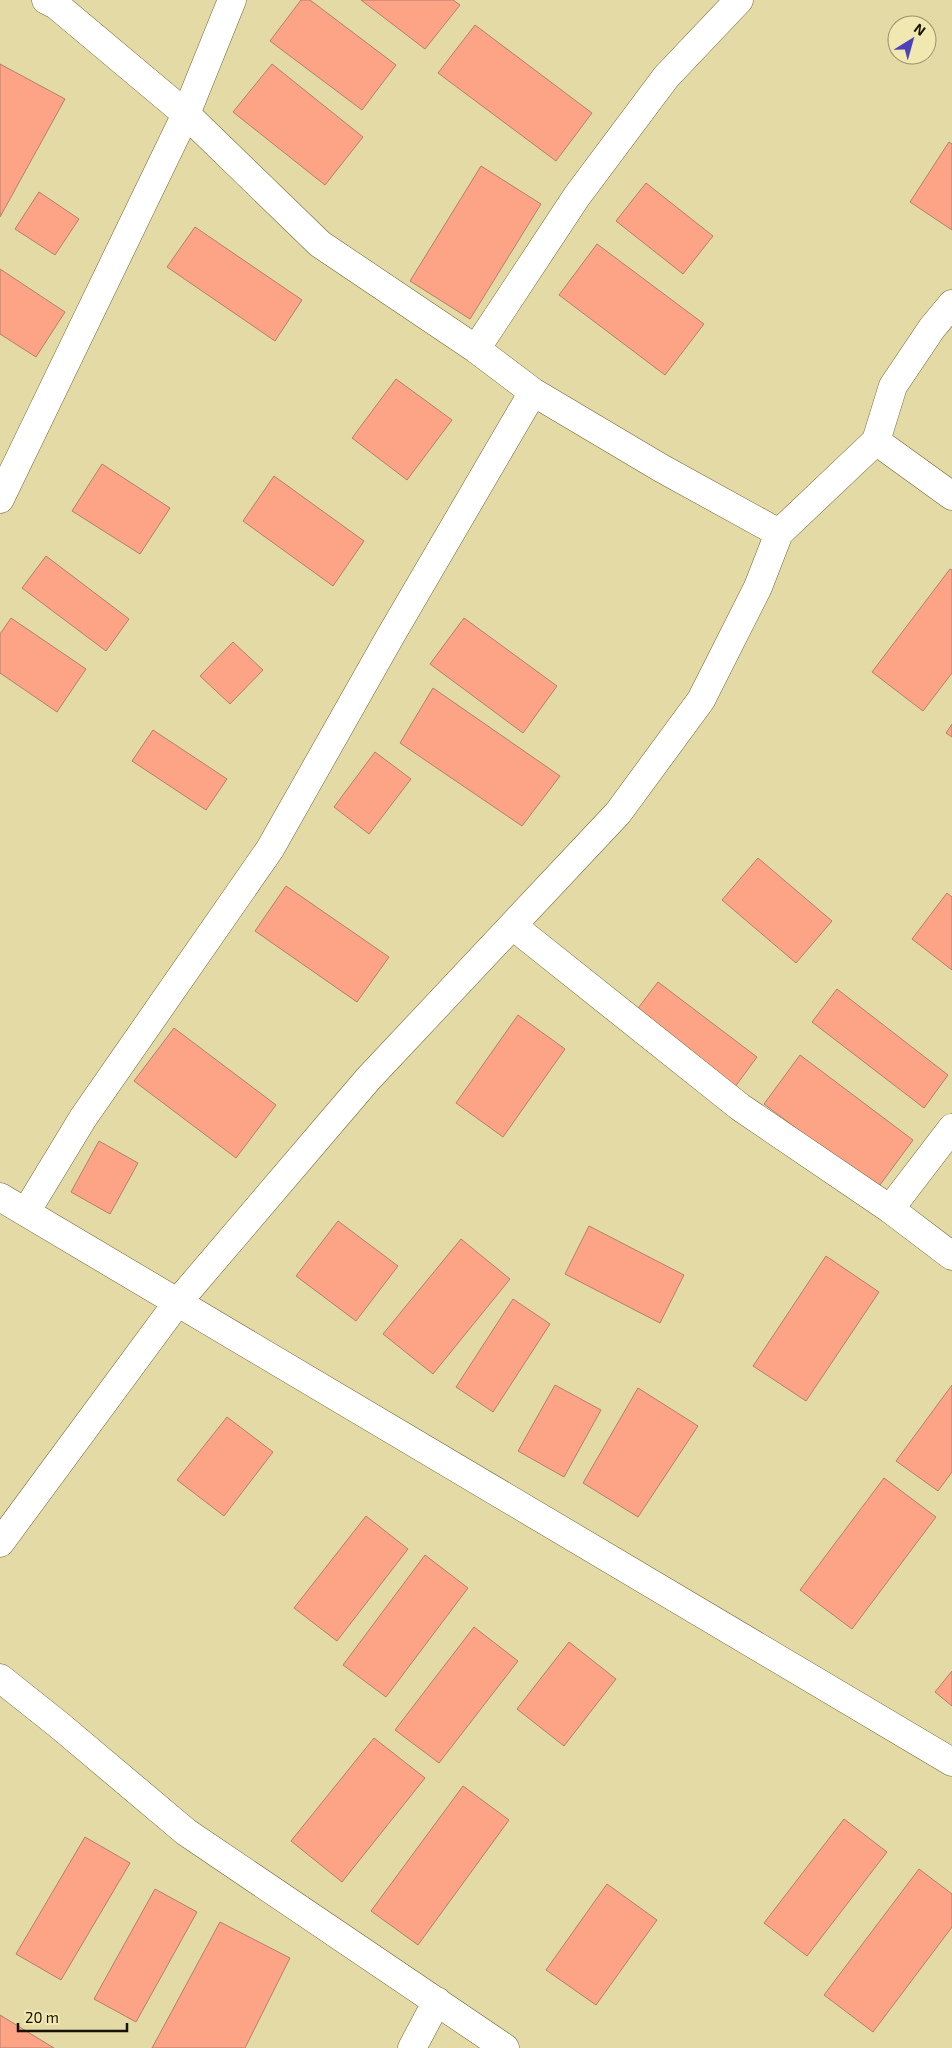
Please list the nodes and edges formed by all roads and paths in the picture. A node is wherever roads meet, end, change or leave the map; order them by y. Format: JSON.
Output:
{"nodes":[{"id":1,"x":46,"y":0,"type":"edge"},
{"id":2,"x":232,"y":0,"type":"edge"},
{"id":3,"x":740,"y":0,"type":"edge"},
{"id":4,"x":186,"y":114,"type":"junction"},
{"id":5,"x":952,"y":304,"type":"edge"},
{"id":6,"x":476,"y":349,"type":"junction"},
{"id":7,"x":533,"y":392,"type":"junction"},
{"id":8,"x":876,"y":442,"type":"junction"},
{"id":9,"x":952,"y":496,"type":"edge"},
{"id":10,"x":0,"y":499,"type":"edge"},
{"id":11,"x":779,"y":533,"type":"junction"},
{"id":12,"x":513,"y":926,"type":"junction"},
{"id":13,"x":952,"y":1128,"type":"edge"},
{"id":14,"x":0,"y":1197,"type":"edge"},
{"id":15,"x":890,"y":1209,"type":"junction"},
{"id":16,"x":26,"y":1212,"type":"junction"},
{"id":17,"x":952,"y":1256,"type":"edge"},
{"id":18,"x":178,"y":1303,"type":"junction"},
{"id":19,"x":0,"y":1543,"type":"edge"},
{"id":20,"x":0,"y":1678,"type":"edge"},
{"id":21,"x":952,"y":1762,"type":"edge"},
{"id":22,"x":437,"y":2001,"type":"junction"},
{"id":23,"x":412,"y":2048,"type":"edge"},
{"id":24,"x":505,"y":2048,"type":"edge"}],
"edges":[{"from":1,"to":4,"type":"street"},
{"from":2,"to":4,"type":"street"},
{"from":3,"to":6,"type":"street"},
{"from":4,"to":6,"type":"street"},
{"from":4,"to":10,"type":"street"},
{"from":5,"to":8,"type":"street"},
{"from":6,"to":7,"type":"street"},
{"from":7,"to":11,"type":"street"},
{"from":7,"to":16,"type":"street"},
{"from":8,"to":9,"type":"street"},
{"from":8,"to":11,"type":"street"},
{"from":11,"to":12,"type":"street"},
{"from":12,"to":15,"type":"street"},
{"from":12,"to":18,"type":"street"},
{"from":13,"to":15,"type":"street"},
{"from":14,"to":16,"type":"street"},
{"from":15,"to":17,"type":"street"},
{"from":16,"to":18,"type":"street"},
{"from":18,"to":19,"type":"street"},
{"from":18,"to":21,"type":"street"},
{"from":20,"to":22,"type":"street"},
{"from":22,"to":23,"type":"street"},
{"from":22,"to":24,"type":"street"}]}
